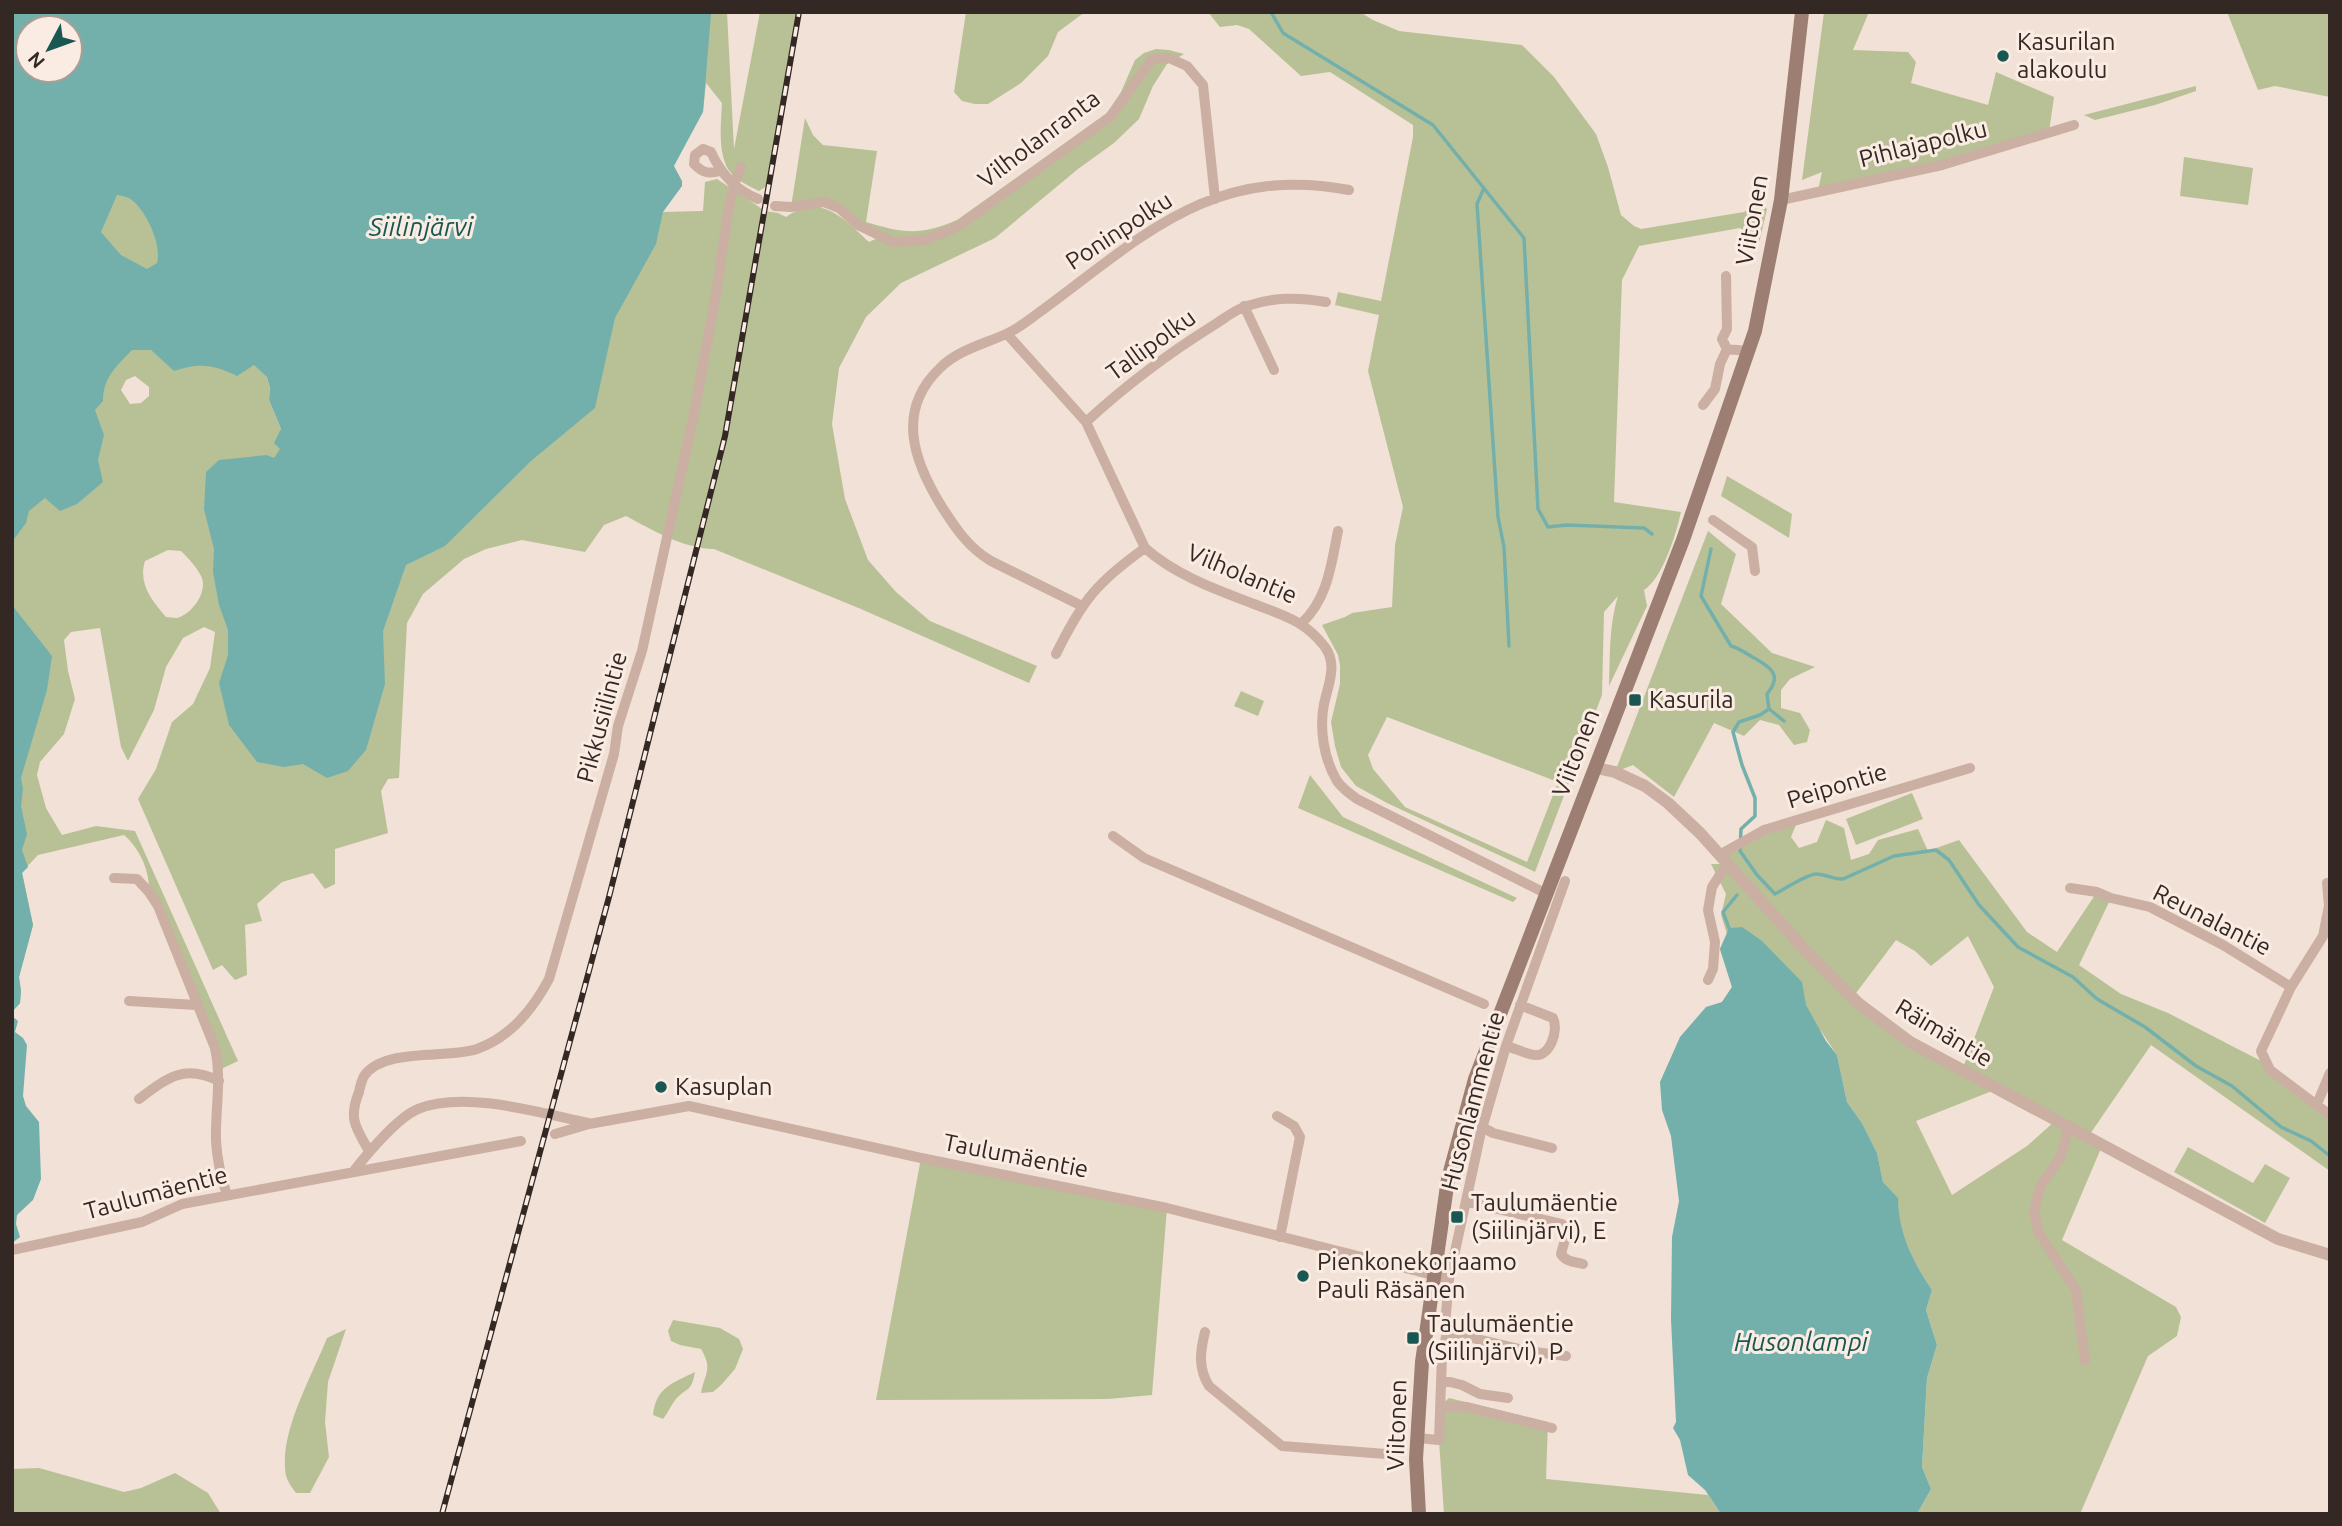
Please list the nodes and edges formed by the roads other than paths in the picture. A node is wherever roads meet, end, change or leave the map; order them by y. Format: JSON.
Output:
{"nodes":[{"id":1,"x":1802,"y":12,"type":"edge"},
{"id":2,"x":2074,"y":125,"type":"dead end"},
{"id":3,"x":741,"y":167,"type":"dead end"},
{"id":4,"x":720,"y":171,"type":"dead end"},
{"id":5,"x":734,"y":184,"type":"junction"},
{"id":6,"x":1349,"y":190,"type":"dead end"},
{"id":7,"x":758,"y":199,"type":"dead end"},
{"id":8,"x":1215,"y":199,"type":"junction"},
{"id":9,"x":1781,"y":200,"type":"junction"},
{"id":10,"x":775,"y":205,"type":"dead end"},
{"id":11,"x":1726,"y":276,"type":"dead end"},
{"id":12,"x":1326,"y":302,"type":"dead end"},
{"id":13,"x":1244,"y":306,"type":"junction"},
{"id":14,"x":1007,"y":334,"type":"junction"},
{"id":15,"x":1727,"y":349,"type":"junction"},
{"id":16,"x":1748,"y":351,"type":"junction"},
{"id":17,"x":1274,"y":370,"type":"dead end"},
{"id":18,"x":1703,"y":405,"type":"dead end"},
{"id":19,"x":1086,"y":422,"type":"junction"},
{"id":20,"x":1713,"y":520,"type":"dead end"},
{"id":21,"x":1338,"y":531,"type":"dead end"},
{"id":22,"x":1145,"y":548,"type":"junction"},
{"id":23,"x":1755,"y":571,"type":"dead end"},
{"id":24,"x":1082,"y":606,"type":"junction"},
{"id":25,"x":1301,"y":623,"type":"junction"},
{"id":26,"x":1056,"y":654,"type":"dead end"},
{"id":27,"x":1596,"y":768,"type":"junction"},
{"id":28,"x":1970,"y":768,"type":"dead end"},
{"id":29,"x":1113,"y":836,"type":"dead end"},
{"id":30,"x":1723,"y":859,"type":"junction"},
{"id":31,"x":114,"y":878,"type":"dead end"},
{"id":32,"x":1565,"y":881,"type":"dead end"},
{"id":33,"x":2327,"y":883,"type":"dead end"},
{"id":34,"x":2070,"y":888,"type":"dead end"},
{"id":35,"x":1545,"y":893,"type":"junction"},
{"id":36,"x":1709,"y":980,"type":"dead end"},
{"id":37,"x":2291,"y":987,"type":"junction"},
{"id":38,"x":129,"y":1001,"type":"dead end"},
{"id":39,"x":1484,"y":1004,"type":"dead end"},
{"id":40,"x":196,"y":1005,"type":"junction"},
{"id":41,"x":1520,"y":1005,"type":"junction"},
{"id":42,"x":1506,"y":1046,"type":"junction"},
{"id":43,"x":2330,"y":1073,"type":"edge"},
{"id":44,"x":219,"y":1081,"type":"junction"},
{"id":45,"x":139,"y":1099,"type":"dead end"},
{"id":46,"x":2317,"y":1104,"type":"junction"},
{"id":47,"x":2330,"y":1115,"type":"edge"},
{"id":48,"x":1277,"y":1116,"type":"dead end"},
{"id":49,"x":589,"y":1124,"type":"junction"},
{"id":50,"x":1482,"y":1127,"type":"junction"},
{"id":51,"x":2069,"y":1128,"type":"junction"},
{"id":52,"x":555,"y":1134,"type":"dead end"},
{"id":53,"x":521,"y":1141,"type":"dead end"},
{"id":54,"x":1552,"y":1148,"type":"dead end"},
{"id":55,"x":369,"y":1151,"type":"junction"},
{"id":56,"x":353,"y":1172,"type":"junction"},
{"id":57,"x":227,"y":1195,"type":"junction"},
{"id":58,"x":1468,"y":1202,"type":"junction"},
{"id":59,"x":1280,"y":1237,"type":"junction"},
{"id":60,"x":12,"y":1250,"type":"edge"},
{"id":61,"x":2330,"y":1255,"type":"edge"},
{"id":62,"x":1583,"y":1264,"type":"dead end"},
{"id":63,"x":1433,"y":1275,"type":"junction"},
{"id":64,"x":1450,"y":1279,"type":"junction"},
{"id":65,"x":1205,"y":1332,"type":"dead end"},
{"id":66,"x":1447,"y":1332,"type":"junction"},
{"id":67,"x":1566,"y":1356,"type":"dead end"},
{"id":68,"x":2085,"y":1360,"type":"dead end"},
{"id":69,"x":1442,"y":1380,"type":"junction"},
{"id":70,"x":1508,"y":1398,"type":"dead end"},
{"id":71,"x":1440,"y":1406,"type":"junction"},
{"id":72,"x":1552,"y":1428,"type":"dead end"},
{"id":73,"x":1417,"y":1438,"type":"junction"},
{"id":74,"x":1400,"y":1450,"type":"dead end"},
{"id":75,"x":1419,"y":1514,"type":"edge"}],
"edges":[{"from":1,"to":9,"type":"main road","name":"Viitonen"},
{"from":2,"to":9,"type":"street","name":"Pihlajapolku"},
{"from":3,"to":5,"type":"street","name":"Pikkusiilintie"},
{"from":4,"to":5,"type":"street"},
{"from":5,"to":7,"type":"street"},
{"from":5,"to":55,"type":"street","name":"Pikkusiilintie"},
{"from":6,"to":8,"type":"street","name":"Poninpolku"},
{"from":8,"to":10,"type":"street","name":"Vilholanranta"},
{"from":8,"to":14,"type":"street","name":"Poninpolku"},
{"from":9,"to":16,"type":"main road","name":"Viitonen"},
{"from":11,"to":15,"type":"street"},
{"from":12,"to":13,"type":"street","name":"Tallipolku"},
{"from":13,"to":17,"type":"street"},
{"from":13,"to":19,"type":"street","name":"Tallipolku"},
{"from":14,"to":19,"type":"street"},
{"from":14,"to":24,"type":"street","name":"Poninpolku"},
{"from":15,"to":16,"type":"street"},
{"from":15,"to":18,"type":"street"},
{"from":16,"to":27,"type":"main road","name":"Viitonen"},
{"from":19,"to":22,"type":"street"},
{"from":20,"to":23,"type":"street"},
{"from":21,"to":25,"type":"street"},
{"from":22,"to":24,"type":"street"},
{"from":22,"to":25,"type":"street","name":"Vilholantie"},
{"from":24,"to":26,"type":"street"},
{"from":25,"to":35,"type":"street","name":"Vilholantie"},
{"from":27,"to":30,"type":"street","name":"Räimäntie"},
{"from":27,"to":35,"type":"main road","name":"Viitonen"},
{"from":28,"to":30,"type":"street","name":"Peipontie"},
{"from":29,"to":39,"type":"street"},
{"from":30,"to":36,"type":"street"},
{"from":30,"to":51,"type":"street","name":"Räimäntie"},
{"from":31,"to":40,"type":"street"},
{"from":32,"to":41,"type":"street","name":"Husonlammentie"},
{"from":33,"to":37,"type":"street"},
{"from":34,"to":37,"type":"street","name":"Reunalantie"},
{"from":35,"to":63,"type":"main road","name":"Viitonen"},
{"from":37,"to":46,"type":"street"},
{"from":38,"to":40,"type":"street"},
{"from":40,"to":44,"type":"street"},
{"from":41,"to":42,"type":"street","name":"Husonlammentie"},
{"from":41,"to":42,"type":"street"},
{"from":42,"to":50,"type":"street","name":"Husonlammentie"},
{"from":43,"to":46,"type":"street"},
{"from":44,"to":45,"type":"street"},
{"from":44,"to":57,"type":"street"},
{"from":46,"to":47,"type":"street"},
{"from":48,"to":59,"type":"street"},
{"from":49,"to":52,"type":"street","name":"Taulumäentie"},
{"from":49,"to":55,"type":"street","name":"Taulumäentie"},
{"from":49,"to":59,"type":"street","name":"Taulumäentie"},
{"from":50,"to":54,"type":"street"},
{"from":50,"to":58,"type":"street","name":"Husonlammentie"},
{"from":51,"to":61,"type":"street","name":"Räimäntie"},
{"from":51,"to":68,"type":"street"},
{"from":53,"to":56,"type":"street","name":"Taulumäentie"},
{"from":55,"to":56,"type":"street","name":"Taulumäentie"},
{"from":56,"to":57,"type":"street","name":"Taulumäentie"},
{"from":57,"to":60,"type":"street","name":"Taulumäentie"},
{"from":58,"to":62,"type":"street"},
{"from":58,"to":64,"type":"street","name":"Husonlammentie"},
{"from":59,"to":63,"type":"street","name":"Taulumäentie"},
{"from":63,"to":64,"type":"street","name":"Taulumäentie"},
{"from":63,"to":73,"type":"main road","name":"Viitonen"},
{"from":64,"to":66,"type":"street","name":"Husonlammentie"},
{"from":65,"to":74,"type":"street"},
{"from":66,"to":67,"type":"street"},
{"from":66,"to":69,"type":"street","name":"Husonlammentie"},
{"from":69,"to":70,"type":"street"},
{"from":69,"to":71,"type":"street","name":"Husonlammentie"},
{"from":71,"to":72,"type":"street"},
{"from":71,"to":73,"type":"street","name":"Husonlammentie"},
{"from":73,"to":75,"type":"main road","name":"Viitonen"}]}
